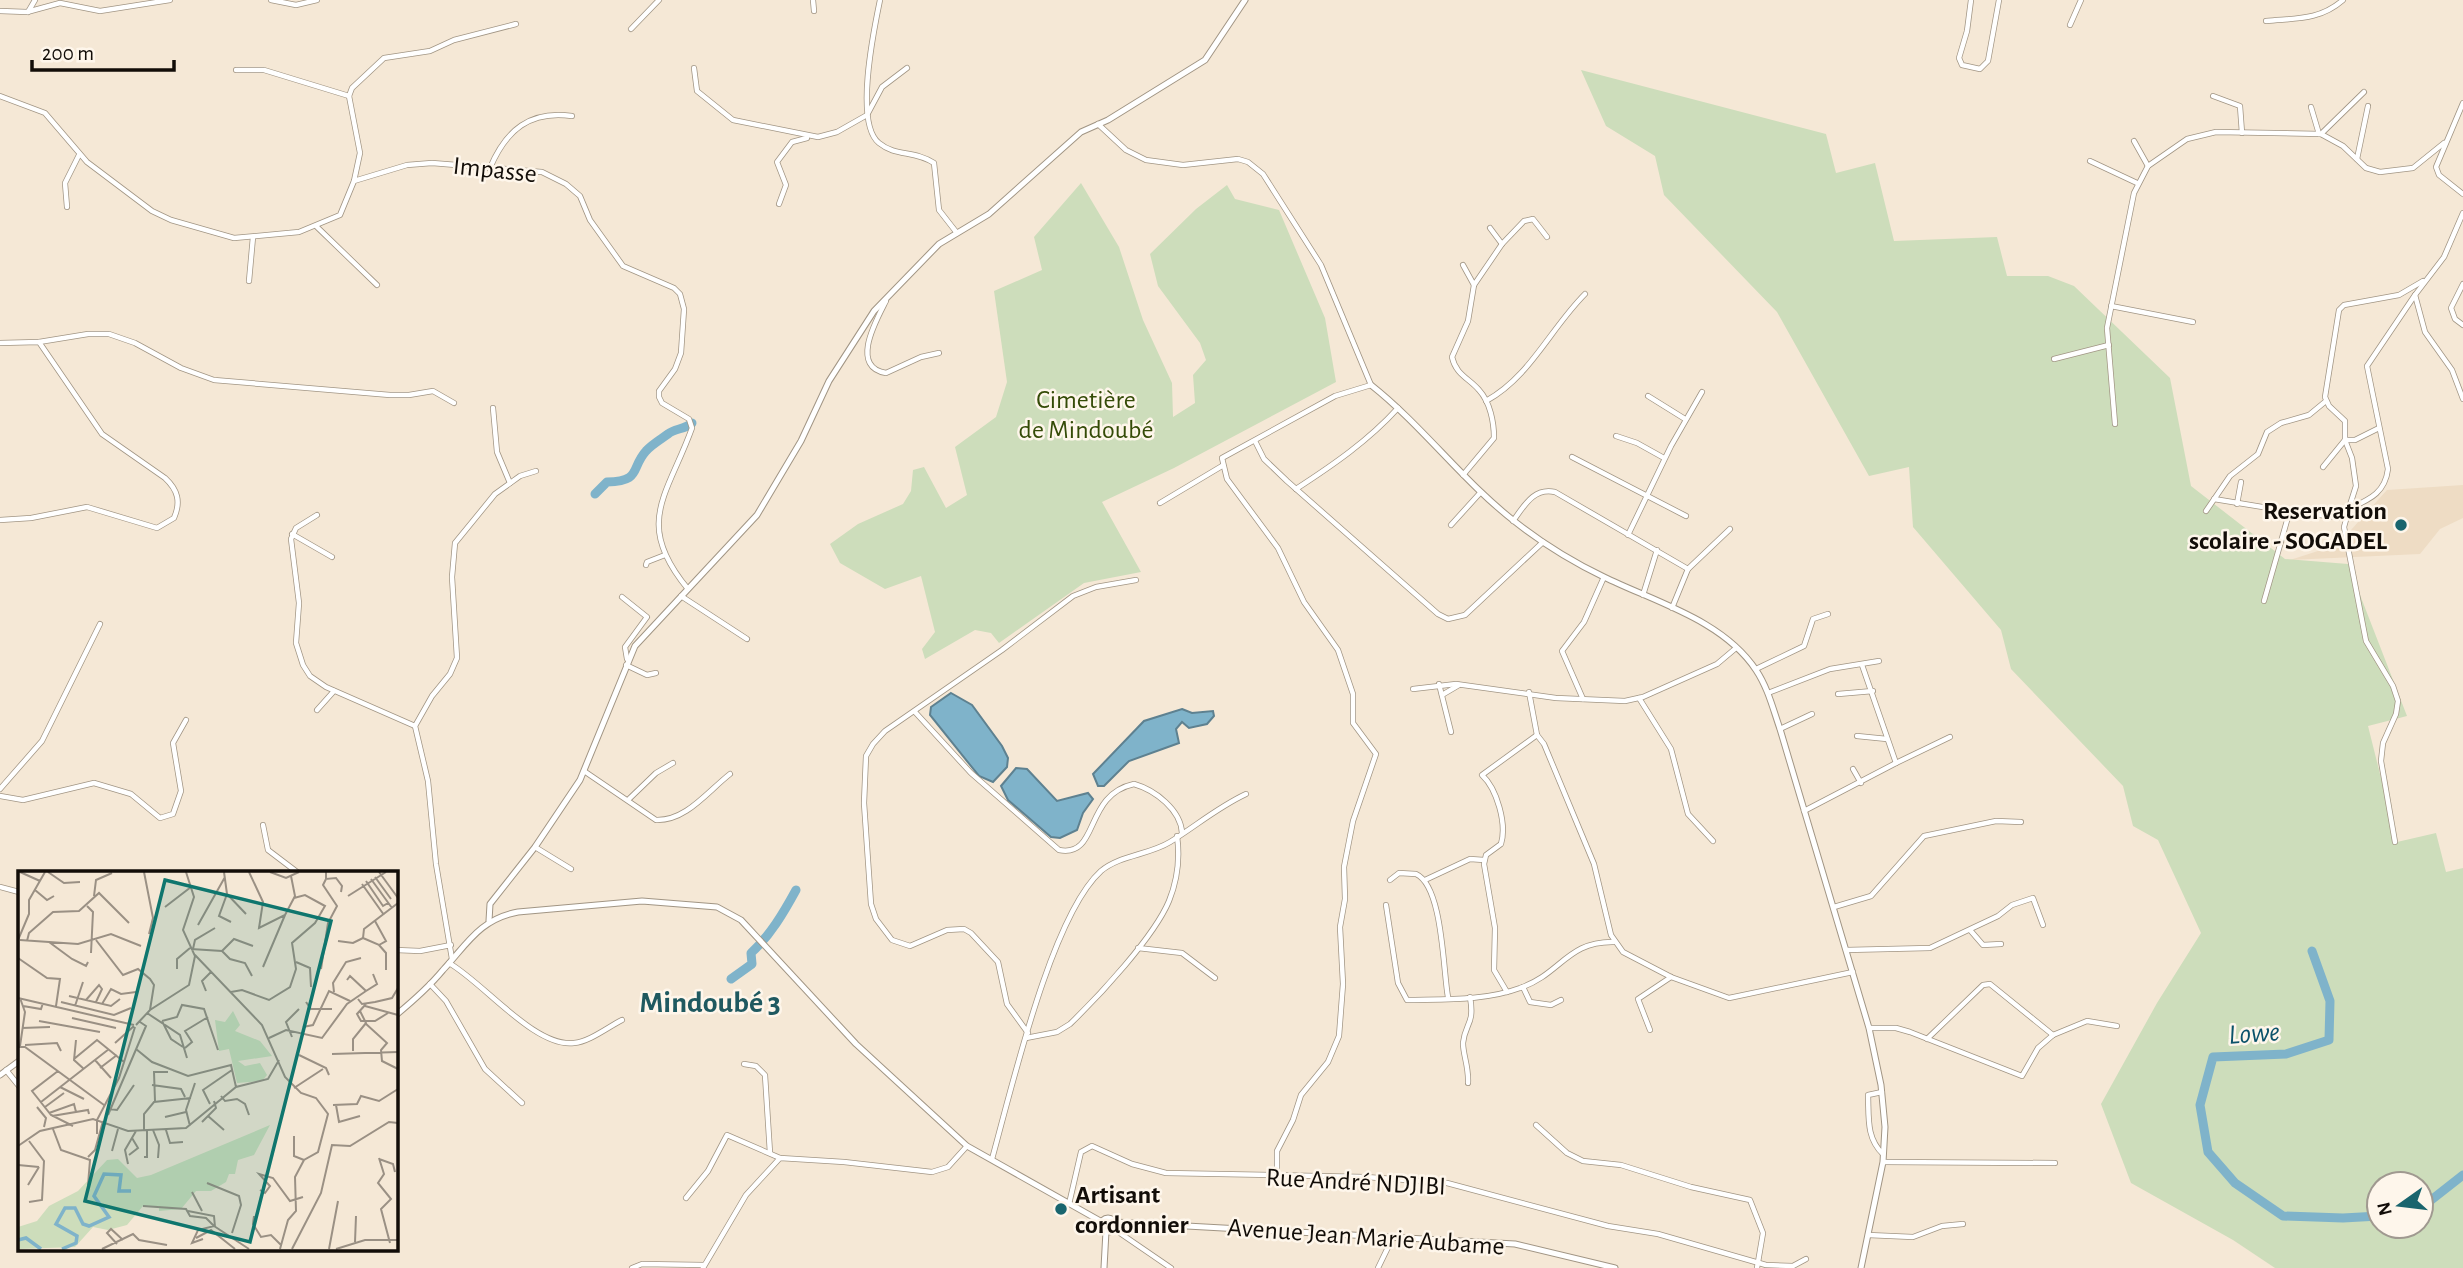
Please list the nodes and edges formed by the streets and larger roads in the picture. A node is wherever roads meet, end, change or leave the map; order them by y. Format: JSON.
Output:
{"nodes":[{"id":1,"x":35,"y":0,"type":"edge"},
{"id":2,"x":170,"y":0,"type":"edge"},
{"id":3,"x":271,"y":0,"type":"edge"},
{"id":4,"x":317,"y":0,"type":"edge"},
{"id":5,"x":659,"y":0,"type":"edge"},
{"id":6,"x":813,"y":0,"type":"edge"},
{"id":7,"x":880,"y":0,"type":"edge"},
{"id":8,"x":1245,"y":0,"type":"edge"},
{"id":9,"x":1971,"y":0,"type":"edge"},
{"id":10,"x":1999,"y":0,"type":"edge"},
{"id":11,"x":2081,"y":0,"type":"edge"},
{"id":12,"x":2343,"y":0,"type":"edge"},
{"id":13,"x":814,"y":11,"type":"dead end"},
{"id":14,"x":0,"y":12,"type":"edge"},
{"id":15,"x":27,"y":12,"type":"junction"},
{"id":16,"x":2266,"y":21,"type":"dead end"},
{"id":17,"x":516,"y":24,"type":"dead end"},
{"id":18,"x":2070,"y":25,"type":"dead end"},
{"id":19,"x":631,"y":29,"type":"dead end"},
{"id":20,"x":694,"y":68,"type":"dead end"},
{"id":21,"x":907,"y":68,"type":"dead end"},
{"id":22,"x":236,"y":70,"type":"dead end"},
{"id":23,"x":2364,"y":92,"type":"dead end"},
{"id":24,"x":0,"y":96,"type":"edge"},
{"id":25,"x":349,"y":96,"type":"junction"},
{"id":26,"x":2213,"y":96,"type":"dead end"},
{"id":27,"x":2463,"y":103,"type":"edge"},
{"id":28,"x":2368,"y":106,"type":"dead end"},
{"id":29,"x":2311,"y":107,"type":"dead end"},
{"id":30,"x":867,"y":114,"type":"junction"},
{"id":31,"x":572,"y":116,"type":"dead end"},
{"id":32,"x":1098,"y":124,"type":"junction"},
{"id":33,"x":2242,"y":133,"type":"junction"},
{"id":34,"x":2320,"y":134,"type":"junction"},
{"id":35,"x":811,"y":137,"type":"junction"},
{"id":36,"x":2134,"y":141,"type":"dead end"},
{"id":37,"x":2444,"y":143,"type":"junction"},
{"id":38,"x":79,"y":155,"type":"junction"},
{"id":39,"x":2357,"y":160,"type":"junction"},
{"id":40,"x":2090,"y":161,"type":"dead end"},
{"id":41,"x":2148,"y":166,"type":"junction"},
{"id":42,"x":490,"y":168,"type":"junction"},
{"id":43,"x":354,"y":181,"type":"junction"},
{"id":44,"x":2137,"y":183,"type":"junction"},
{"id":45,"x":2463,"y":194,"type":"edge"},
{"id":46,"x":779,"y":204,"type":"dead end"},
{"id":47,"x":67,"y":207,"type":"dead end"},
{"id":48,"x":2463,"y":213,"type":"edge"},
{"id":49,"x":317,"y":227,"type":"junction"},
{"id":50,"x":1490,"y":228,"type":"dead end"},
{"id":51,"x":957,"y":233,"type":"junction"},
{"id":52,"x":253,"y":237,"type":"junction"},
{"id":53,"x":1547,"y":237,"type":"dead end"},
{"id":54,"x":1502,"y":244,"type":"junction"},
{"id":55,"x":1463,"y":265,"type":"dead end"},
{"id":56,"x":249,"y":281,"type":"dead end"},
{"id":57,"x":2423,"y":281,"type":"junction"},
{"id":58,"x":2463,"y":284,"type":"edge"},
{"id":59,"x":377,"y":285,"type":"dead end"},
{"id":60,"x":1474,"y":285,"type":"junction"},
{"id":61,"x":1585,"y":294,"type":"dead end"},
{"id":62,"x":2415,"y":295,"type":"junction"},
{"id":63,"x":887,"y":297,"type":"junction"},
{"id":64,"x":2112,"y":306,"type":"junction"},
{"id":65,"x":2193,"y":322,"type":"dead end"},
{"id":66,"x":2463,"y":325,"type":"edge"},
{"id":67,"x":39,"y":342,"type":"junction"},
{"id":68,"x":0,"y":343,"type":"edge"},
{"id":69,"x":2109,"y":345,"type":"junction"},
{"id":70,"x":939,"y":353,"type":"dead end"},
{"id":71,"x":2054,"y":359,"type":"dead end"},
{"id":72,"x":1371,"y":386,"type":"junction"},
{"id":73,"x":1703,"y":392,"type":"dead end"},
{"id":74,"x":1648,"y":396,"type":"dead end"},
{"id":75,"x":2463,"y":398,"type":"edge"},
{"id":76,"x":1486,"y":401,"type":"junction"},
{"id":77,"x":2326,"y":401,"type":"junction"},
{"id":78,"x":454,"y":403,"type":"dead end"},
{"id":79,"x":493,"y":408,"type":"dead end"},
{"id":80,"x":1398,"y":408,"type":"junction"},
{"id":81,"x":1685,"y":419,"type":"junction"},
{"id":82,"x":2115,"y":424,"type":"dead end"},
{"id":83,"x":2379,"y":428,"type":"junction"},
{"id":84,"x":1616,"y":436,"type":"dead end"},
{"id":85,"x":2345,"y":440,"type":"junction"},
{"id":86,"x":1255,"y":441,"type":"junction"},
{"id":87,"x":1572,"y":457,"type":"dead end"},
{"id":88,"x":1664,"y":458,"type":"junction"},
{"id":89,"x":1222,"y":467,"type":"junction"},
{"id":90,"x":2323,"y":467,"type":"dead end"},
{"id":91,"x":536,"y":471,"type":"dead end"},
{"id":92,"x":1463,"y":475,"type":"junction"},
{"id":93,"x":2241,"y":482,"type":"dead end"},
{"id":94,"x":510,"y":483,"type":"junction"},
{"id":95,"x":1296,"y":489,"type":"junction"},
{"id":96,"x":1480,"y":493,"type":"junction"},
{"id":97,"x":1646,"y":497,"type":"junction"},
{"id":98,"x":2214,"y":499,"type":"junction"},
{"id":99,"x":1160,"y":502,"type":"dead end"},
{"id":100,"x":2237,"y":504,"type":"junction"},
{"id":101,"x":2348,"y":509,"type":"junction"},
{"id":102,"x":2206,"y":512,"type":"dead end"},
{"id":103,"x":2294,"y":512,"type":"junction"},
{"id":104,"x":317,"y":515,"type":"dead end"},
{"id":105,"x":1686,"y":516,"type":"dead end"},
{"id":106,"x":2345,"y":518,"type":"junction"},
{"id":107,"x":0,"y":520,"type":"edge"},
{"id":108,"x":1513,"y":521,"type":"junction"},
{"id":109,"x":1451,"y":525,"type":"dead end"},
{"id":110,"x":1730,"y":529,"type":"dead end"},
{"id":111,"x":292,"y":534,"type":"junction"},
{"id":112,"x":1628,"y":535,"type":"junction"},
{"id":113,"x":1543,"y":542,"type":"junction"},
{"id":114,"x":1657,"y":550,"type":"junction"},
{"id":115,"x":665,"y":555,"type":"junction"},
{"id":116,"x":332,"y":558,"type":"dead end"},
{"id":117,"x":646,"y":565,"type":"dead end"},
{"id":118,"x":1688,"y":569,"type":"junction"},
{"id":119,"x":1604,"y":577,"type":"junction"},
{"id":120,"x":1136,"y":580,"type":"dead end"},
{"id":121,"x":688,"y":589,"type":"junction"},
{"id":122,"x":1643,"y":595,"type":"junction"},
{"id":123,"x":681,"y":596,"type":"junction"},
{"id":124,"x":622,"y":597,"type":"dead end"},
{"id":125,"x":2264,"y":601,"type":"dead end"},
{"id":126,"x":1672,"y":609,"type":"junction"},
{"id":127,"x":1828,"y":614,"type":"dead end"},
{"id":128,"x":100,"y":624,"type":"dead end"},
{"id":129,"x":747,"y":639,"type":"dead end"},
{"id":130,"x":1736,"y":648,"type":"junction"},
{"id":131,"x":1879,"y":661,"type":"dead end"},
{"id":132,"x":626,"y":662,"type":"junction"},
{"id":133,"x":1862,"y":665,"type":"junction"},
{"id":134,"x":1756,"y":669,"type":"junction"},
{"id":135,"x":656,"y":673,"type":"dead end"},
{"id":136,"x":1438,"y":684,"type":"junction"},
{"id":137,"x":1460,"y":685,"type":"junction"},
{"id":138,"x":1413,"y":689,"type":"dead end"},
{"id":139,"x":334,"y":691,"type":"junction"},
{"id":140,"x":1873,"y":691,"type":"junction"},
{"id":141,"x":1529,"y":692,"type":"junction"},
{"id":142,"x":1768,"y":693,"type":"junction"},
{"id":143,"x":1838,"y":694,"type":"dead end"},
{"id":144,"x":1441,"y":695,"type":"junction"},
{"id":145,"x":1639,"y":698,"type":"junction"},
{"id":146,"x":1583,"y":699,"type":"junction"},
{"id":147,"x":317,"y":710,"type":"dead end"},
{"id":148,"x":915,"y":712,"type":"junction"},
{"id":149,"x":1812,"y":714,"type":"dead end"},
{"id":150,"x":186,"y":720,"type":"dead end"},
{"id":151,"x":415,"y":726,"type":"junction"},
{"id":152,"x":1780,"y":729,"type":"junction"},
{"id":153,"x":1451,"y":732,"type":"dead end"},
{"id":154,"x":1537,"y":735,"type":"junction"},
{"id":155,"x":1857,"y":736,"type":"dead end"},
{"id":156,"x":1950,"y":737,"type":"dead end"},
{"id":157,"x":1887,"y":739,"type":"junction"},
{"id":158,"x":673,"y":763,"type":"dead end"},
{"id":159,"x":1896,"y":763,"type":"junction"},
{"id":160,"x":1853,"y":769,"type":"dead end"},
{"id":161,"x":584,"y":771,"type":"junction"},
{"id":162,"x":730,"y":774,"type":"dead end"},
{"id":163,"x":1861,"y":783,"type":"junction"},
{"id":164,"x":0,"y":789,"type":"edge"},
{"id":165,"x":1246,"y":794,"type":"dead end"},
{"id":166,"x":0,"y":796,"type":"edge"},
{"id":167,"x":629,"y":799,"type":"junction"},
{"id":168,"x":1804,"y":811,"type":"junction"},
{"id":169,"x":2021,"y":822,"type":"dead end"},
{"id":170,"x":263,"y":825,"type":"dead end"},
{"id":171,"x":1180,"y":834,"type":"junction"},
{"id":172,"x":1713,"y":841,"type":"dead end"},
{"id":173,"x":2395,"y":842,"type":"dead end"},
{"id":174,"x":535,"y":847,"type":"junction"},
{"id":175,"x":1484,"y":860,"type":"junction"},
{"id":176,"x":572,"y":869,"type":"dead end"},
{"id":177,"x":294,"y":871,"type":"edge"},
{"id":178,"x":1390,"y":880,"type":"dead end"},
{"id":179,"x":1425,"y":880,"type":"junction"},
{"id":180,"x":0,"y":887,"type":"edge"},
{"id":181,"x":18,"y":892,"type":"edge"},
{"id":182,"x":1386,"y":905,"type":"dead end"},
{"id":183,"x":1833,"y":907,"type":"junction"},
{"id":184,"x":489,"y":921,"type":"junction"},
{"id":185,"x":2043,"y":925,"type":"dead end"},
{"id":186,"x":1970,"y":930,"type":"junction"},
{"id":187,"x":1614,"y":942,"type":"junction"},
{"id":188,"x":2001,"y":944,"type":"dead end"},
{"id":189,"x":451,"y":945,"type":"junction"},
{"id":190,"x":1137,"y":948,"type":"junction"},
{"id":191,"x":397,"y":950,"type":"edge"},
{"id":192,"x":1846,"y":950,"type":"junction"},
{"id":193,"x":451,"y":962,"type":"junction"},
{"id":194,"x":1853,"y":972,"type":"junction"},
{"id":195,"x":1671,"y":977,"type":"junction"},
{"id":196,"x":1215,"y":978,"type":"dead end"},
{"id":197,"x":430,"y":984,"type":"junction"},
{"id":198,"x":1523,"y":987,"type":"junction"},
{"id":199,"x":1507,"y":992,"type":"junction"},
{"id":200,"x":1469,"y":997,"type":"junction"},
{"id":201,"x":1448,"y":998,"type":"junction"},
{"id":202,"x":1561,"y":1000,"type":"dead end"},
{"id":203,"x":397,"y":1014,"type":"edge"},
{"id":204,"x":622,"y":1020,"type":"dead end"},
{"id":205,"x":2118,"y":1026,"type":"dead end"},
{"id":206,"x":1870,"y":1028,"type":"junction"},
{"id":207,"x":1650,"y":1030,"type":"dead end"},
{"id":208,"x":2053,"y":1035,"type":"junction"},
{"id":209,"x":1027,"y":1036,"type":"junction"},
{"id":210,"x":1927,"y":1039,"type":"junction"},
{"id":211,"x":18,"y":1062,"type":"edge"},
{"id":212,"x":744,"y":1064,"type":"dead end"},
{"id":213,"x":6,"y":1070,"type":"junction"},
{"id":214,"x":0,"y":1075,"type":"edge"},
{"id":215,"x":1468,"y":1083,"type":"dead end"},
{"id":216,"x":18,"y":1085,"type":"edge"},
{"id":217,"x":1882,"y":1092,"type":"junction"},
{"id":218,"x":522,"y":1103,"type":"dead end"},
{"id":219,"x":1536,"y":1125,"type":"dead end"},
{"id":220,"x":967,"y":1146,"type":"junction"},
{"id":221,"x":770,"y":1153,"type":"junction"},
{"id":222,"x":1883,"y":1154,"type":"junction"},
{"id":223,"x":780,"y":1158,"type":"junction"},
{"id":224,"x":992,"y":1159,"type":"junction"},
{"id":225,"x":1883,"y":1162,"type":"junction"},
{"id":226,"x":2055,"y":1163,"type":"dead end"},
{"id":227,"x":1277,"y":1175,"type":"junction"},
{"id":228,"x":686,"y":1198,"type":"dead end"},
{"id":229,"x":1069,"y":1205,"type":"junction"},
{"id":230,"x":1102,"y":1222,"type":"junction"},
{"id":231,"x":1963,"y":1224,"type":"dead end"},
{"id":232,"x":1115,"y":1225,"type":"junction"},
{"id":233,"x":1106,"y":1231,"type":"junction"},
{"id":234,"x":1868,"y":1235,"type":"junction"},
{"id":235,"x":1393,"y":1236,"type":"junction"},
{"id":236,"x":1806,"y":1259,"type":"dead end"},
{"id":237,"x":1759,"y":1261,"type":"junction"},
{"id":238,"x":703,"y":1267,"type":"edge"},
{"id":239,"x":632,"y":1268,"type":"edge"},
{"id":240,"x":1104,"y":1268,"type":"edge"},
{"id":241,"x":1171,"y":1268,"type":"edge"},
{"id":242,"x":1378,"y":1268,"type":"edge"},
{"id":243,"x":1615,"y":1268,"type":"edge"},
{"id":244,"x":1757,"y":1268,"type":"edge"},
{"id":245,"x":1861,"y":1268,"type":"edge"}],
"edges":[{"from":1,"to":15,"type":"street"},
{"from":2,"to":15,"type":"street"},
{"from":3,"to":4,"type":"street"},
{"from":5,"to":19,"type":"street"},
{"from":6,"to":13,"type":"street"},
{"from":7,"to":30,"type":"street"},
{"from":8,"to":32,"type":"street"},
{"from":9,"to":10,"type":"street"},
{"from":11,"to":18,"type":"street"},
{"from":12,"to":16,"type":"street"},
{"from":14,"to":15,"type":"street"},
{"from":17,"to":25,"type":"street"},
{"from":20,"to":35,"type":"street"},
{"from":21,"to":30,"type":"street"},
{"from":22,"to":25,"type":"street"},
{"from":23,"to":34,"type":"street"},
{"from":24,"to":38,"type":"street"},
{"from":25,"to":43,"type":"street"},
{"from":26,"to":33,"type":"street"},
{"from":27,"to":37,"type":"street"},
{"from":28,"to":39,"type":"street"},
{"from":29,"to":34,"type":"street"},
{"from":30,"to":35,"type":"street"},
{"from":30,"to":51,"type":"street"},
{"from":31,"to":42,"type":"street"},
{"from":32,"to":51,"type":"street"},
{"from":32,"to":72,"type":"street"},
{"from":33,"to":34,"type":"street"},
{"from":33,"to":41,"type":"street"},
{"from":34,"to":39,"type":"street"},
{"from":35,"to":46,"type":"street"},
{"from":36,"to":41,"type":"street"},
{"from":37,"to":39,"type":"street"},
{"from":37,"to":45,"type":"street"},
{"from":38,"to":47,"type":"street"},
{"from":38,"to":52,"type":"street"},
{"from":40,"to":44,"type":"street"},
{"from":41,"to":44,"type":"street"},
{"from":42,"to":43,"type":"street","name":"Impasse"},
{"from":42,"to":115,"type":"street","name":"Impasse"},
{"from":43,"to":49,"type":"street"},
{"from":44,"to":64,"type":"street"},
{"from":48,"to":57,"type":"street"},
{"from":49,"to":52,"type":"street"},
{"from":49,"to":59,"type":"street"},
{"from":50,"to":54,"type":"street"},
{"from":51,"to":63,"type":"street"},
{"from":52,"to":56,"type":"street"},
{"from":53,"to":54,"type":"street"},
{"from":54,"to":60,"type":"street"},
{"from":55,"to":60,"type":"street"},
{"from":57,"to":62,"type":"street"},
{"from":57,"to":77,"type":"street"},
{"from":58,"to":66,"type":"street"},
{"from":60,"to":76,"type":"street"},
{"from":61,"to":76,"type":"street"},
{"from":62,"to":75,"type":"street"},
{"from":62,"to":83,"type":"street"},
{"from":63,"to":70,"type":"street"},
{"from":63,"to":121,"type":"street"},
{"from":64,"to":65,"type":"street"},
{"from":64,"to":69,"type":"street"},
{"from":67,"to":68,"type":"street"},
{"from":67,"to":78,"type":"street"},
{"from":67,"to":107,"type":"street"},
{"from":69,"to":71,"type":"street"},
{"from":69,"to":82,"type":"street"},
{"from":72,"to":80,"type":"street"},
{"from":72,"to":86,"type":"street"},
{"from":73,"to":81,"type":"street"},
{"from":74,"to":81,"type":"street"},
{"from":76,"to":92,"type":"street"},
{"from":77,"to":85,"type":"street"},
{"from":77,"to":98,"type":"street"},
{"from":79,"to":94,"type":"street"},
{"from":80,"to":92,"type":"street"},
{"from":80,"to":95,"type":"street"},
{"from":81,"to":88,"type":"street"},
{"from":83,"to":85,"type":"street"},
{"from":83,"to":101,"type":"street"},
{"from":84,"to":88,"type":"street"},
{"from":85,"to":90,"type":"street"},
{"from":85,"to":101,"type":"street"},
{"from":86,"to":89,"type":"street"},
{"from":86,"to":95,"type":"street"},
{"from":87,"to":97,"type":"street"},
{"from":88,"to":97,"type":"street"},
{"from":89,"to":99,"type":"street"},
{"from":89,"to":227,"type":"street"},
{"from":91,"to":94,"type":"street"},
{"from":92,"to":96,"type":"street"},
{"from":93,"to":100,"type":"street"},
{"from":94,"to":151,"type":"street"},
{"from":95,"to":113,"type":"street"},
{"from":96,"to":108,"type":"street"},
{"from":96,"to":109,"type":"street"},
{"from":97,"to":105,"type":"street"},
{"from":97,"to":112,"type":"street"},
{"from":98,"to":100,"type":"street"},
{"from":98,"to":102,"type":"street"},
{"from":100,"to":103,"type":"street"},
{"from":101,"to":106,"type":"street"},
{"from":103,"to":106,"type":"street"},
{"from":103,"to":125,"type":"street"},
{"from":104,"to":111,"type":"street"},
{"from":106,"to":173,"type":"street"},
{"from":108,"to":112,"type":"street"},
{"from":108,"to":113,"type":"street"},
{"from":110,"to":118,"type":"street"},
{"from":111,"to":116,"type":"street"},
{"from":111,"to":139,"type":"street"},
{"from":112,"to":114,"type":"street"},
{"from":113,"to":119,"type":"street"},
{"from":114,"to":118,"type":"street"},
{"from":114,"to":122,"type":"street"},
{"from":115,"to":117,"type":"street"},
{"from":115,"to":121,"type":"street","name":"Impasse"},
{"from":118,"to":126,"type":"street"},
{"from":119,"to":122,"type":"street"},
{"from":119,"to":146,"type":"street"},
{"from":120,"to":148,"type":"street"},
{"from":121,"to":123,"type":"street"},
{"from":122,"to":126,"type":"street"},
{"from":123,"to":129,"type":"street"},
{"from":123,"to":132,"type":"street"},
{"from":124,"to":132,"type":"street"},
{"from":126,"to":130,"type":"street"},
{"from":127,"to":134,"type":"street"},
{"from":128,"to":164,"type":"street"},
{"from":130,"to":134,"type":"street"},
{"from":130,"to":145,"type":"street"},
{"from":131,"to":133,"type":"street"},
{"from":132,"to":135,"type":"street"},
{"from":132,"to":161,"type":"street"},
{"from":133,"to":140,"type":"street"},
{"from":133,"to":142,"type":"street"},
{"from":134,"to":142,"type":"street"},
{"from":136,"to":137,"type":"street"},
{"from":136,"to":138,"type":"street"},
{"from":136,"to":144,"type":"street"},
{"from":137,"to":141,"type":"street"},
{"from":137,"to":144,"type":"street"},
{"from":139,"to":147,"type":"street"},
{"from":139,"to":151,"type":"street"},
{"from":140,"to":143,"type":"street"},
{"from":140,"to":157,"type":"street"},
{"from":141,"to":146,"type":"street"},
{"from":141,"to":154,"type":"street"},
{"from":142,"to":152,"type":"street"},
{"from":144,"to":153,"type":"street"},
{"from":145,"to":146,"type":"street"},
{"from":145,"to":172,"type":"street"},
{"from":148,"to":171,"type":"street"},
{"from":148,"to":209,"type":"street"},
{"from":149,"to":152,"type":"street"},
{"from":150,"to":166,"type":"street"},
{"from":151,"to":189,"type":"street"},
{"from":152,"to":168,"type":"street"},
{"from":154,"to":175,"type":"street"},
{"from":154,"to":187,"type":"street"},
{"from":155,"to":157,"type":"street"},
{"from":156,"to":159,"type":"street"},
{"from":157,"to":159,"type":"street"},
{"from":158,"to":167,"type":"street"},
{"from":159,"to":163,"type":"street"},
{"from":160,"to":163,"type":"street"},
{"from":161,"to":167,"type":"street"},
{"from":161,"to":174,"type":"street"},
{"from":162,"to":167,"type":"street"},
{"from":163,"to":168,"type":"street"},
{"from":165,"to":171,"type":"street"},
{"from":168,"to":183,"type":"street"},
{"from":169,"to":183,"type":"street"},
{"from":170,"to":177,"type":"street"},
{"from":171,"to":190,"type":"street"},
{"from":171,"to":209,"type":"street"},
{"from":174,"to":176,"type":"street"},
{"from":174,"to":184,"type":"street"},
{"from":175,"to":179,"type":"street"},
{"from":175,"to":199,"type":"street"},
{"from":178,"to":179,"type":"street"},
{"from":179,"to":201,"type":"street"},
{"from":180,"to":181,"type":"street"},
{"from":182,"to":201,"type":"street"},
{"from":183,"to":192,"type":"street"},
{"from":184,"to":193,"type":"street"},
{"from":184,"to":220,"type":"street"},
{"from":185,"to":186,"type":"street"},
{"from":186,"to":188,"type":"street"},
{"from":186,"to":192,"type":"street"},
{"from":187,"to":195,"type":"street"},
{"from":187,"to":198,"type":"street"},
{"from":189,"to":191,"type":"street"},
{"from":189,"to":193,"type":"street"},
{"from":190,"to":196,"type":"street"},
{"from":190,"to":209,"type":"street"},
{"from":192,"to":194,"type":"street"},
{"from":193,"to":197,"type":"street"},
{"from":193,"to":204,"type":"street"},
{"from":194,"to":195,"type":"street"},
{"from":194,"to":206,"type":"street"},
{"from":195,"to":207,"type":"street"},
{"from":197,"to":203,"type":"street"},
{"from":197,"to":218,"type":"street"},
{"from":198,"to":199,"type":"street"},
{"from":198,"to":202,"type":"street"},
{"from":199,"to":200,"type":"street"},
{"from":200,"to":201,"type":"street"},
{"from":200,"to":215,"type":"street"},
{"from":205,"to":208,"type":"street"},
{"from":206,"to":210,"type":"street"},
{"from":206,"to":217,"type":"street"},
{"from":208,"to":210,"type":"street"},
{"from":208,"to":210,"type":"street"},
{"from":209,"to":224,"type":"street"},
{"from":211,"to":213,"type":"street"},
{"from":212,"to":221,"type":"street"},
{"from":213,"to":214,"type":"street"},
{"from":213,"to":216,"type":"street"},
{"from":217,"to":222,"type":"street"},
{"from":217,"to":222,"type":"street"},
{"from":219,"to":237,"type":"street"},
{"from":220,"to":223,"type":"street"},
{"from":220,"to":224,"type":"street"},
{"from":221,"to":223,"type":"street"},
{"from":221,"to":228,"type":"street"},
{"from":222,"to":225,"type":"street"},
{"from":223,"to":238,"type":"street"},
{"from":224,"to":229,"type":"street"},
{"from":225,"to":226,"type":"street"},
{"from":225,"to":234,"type":"street"},
{"from":227,"to":229,"type":"street","name":"Rue André NDJIBI"},
{"from":227,"to":237,"type":"street","name":"Rue André NDJIBI"},
{"from":229,"to":230,"type":"street"},
{"from":230,"to":232,"type":"street"},
{"from":230,"to":233,"type":"street"},
{"from":231,"to":234,"type":"street"},
{"from":232,"to":233,"type":"street"},
{"from":232,"to":235,"type":"street","name":"Avenue Jean Marie Aubame"},
{"from":232,"to":241,"type":"street"},
{"from":233,"to":240,"type":"street"},
{"from":234,"to":245,"type":"street"},
{"from":235,"to":242,"type":"street"},
{"from":235,"to":243,"type":"street","name":"Avenue Jean Marie Aubame"},
{"from":236,"to":237,"type":"street","name":"Rue André NDJIBI"},
{"from":237,"to":244,"type":"street"},
{"from":238,"to":239,"type":"street"}]}
